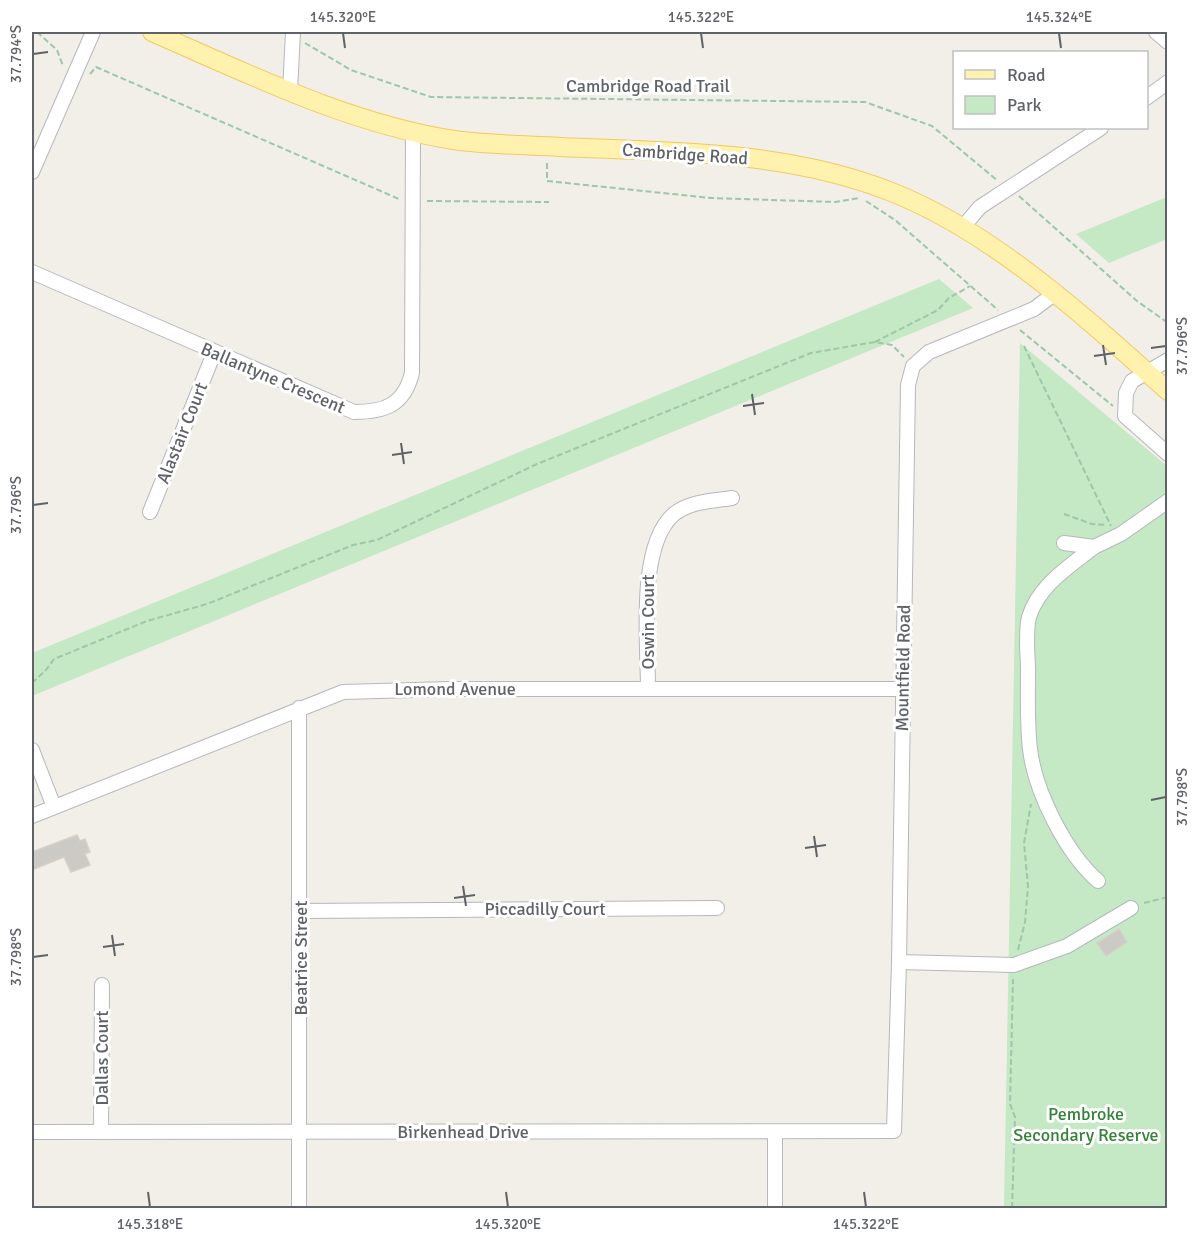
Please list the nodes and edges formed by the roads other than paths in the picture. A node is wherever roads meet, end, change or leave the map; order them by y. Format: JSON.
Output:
{"nodes":[{"id":1,"x":93,"y":32,"type":"edge"},
{"id":2,"x":152,"y":32,"type":"edge"},
{"id":3,"x":1156,"y":32,"type":"edge"},
{"id":4,"x":293,"y":34,"type":"edge"},
{"id":5,"x":1167,"y":42,"type":"edge"},
{"id":6,"x":1167,"y":82,"type":"edge"},
{"id":7,"x":290,"y":91,"type":"junction"},
{"id":8,"x":1148,"y":96,"type":"edge"},
{"id":9,"x":1099,"y":129,"type":"edge"},
{"id":10,"x":413,"y":132,"type":"junction"},
{"id":11,"x":32,"y":172,"type":"edge"},
{"id":12,"x":962,"y":228,"type":"junction"},
{"id":13,"x":32,"y":273,"type":"edge"},
{"id":14,"x":1054,"y":294,"type":"junction"},
{"id":15,"x":214,"y":354,"type":"junction"},
{"id":16,"x":1167,"y":360,"type":"edge"},
{"id":17,"x":1148,"y":374,"type":"junction"},
{"id":18,"x":1167,"y":391,"type":"edge"},
{"id":19,"x":1167,"y":454,"type":"edge"},
{"id":20,"x":732,"y":498,"type":"dead end"},
{"id":21,"x":1167,"y":501,"type":"edge"},
{"id":22,"x":150,"y":512,"type":"dead end"},
{"id":23,"x":1064,"y":543,"type":"dead end"},
{"id":24,"x":1094,"y":547,"type":"junction"},
{"id":25,"x":648,"y":689,"type":"junction"},
{"id":26,"x":903,"y":689,"type":"junction"},
{"id":27,"x":299,"y":708,"type":"junction"},
{"id":28,"x":32,"y":750,"type":"edge"},
{"id":29,"x":54,"y":807,"type":"junction"},
{"id":30,"x":32,"y":816,"type":"edge"},
{"id":31,"x":1098,"y":881,"type":"dead end"},
{"id":32,"x":717,"y":908,"type":"dead end"},
{"id":33,"x":1131,"y":908,"type":"road end"},
{"id":34,"x":301,"y":911,"type":"junction"},
{"id":35,"x":899,"y":962,"type":"junction"},
{"id":36,"x":102,"y":985,"type":"dead end"},
{"id":37,"x":894,"y":1131,"type":"joint"},
{"id":38,"x":32,"y":1132,"type":"edge"},
{"id":39,"x":101,"y":1132,"type":"junction"},
{"id":40,"x":299,"y":1132,"type":"junction"},
{"id":41,"x":776,"y":1132,"type":"junction"},
{"id":42,"x":299,"y":1209,"type":"edge"},
{"id":43,"x":775,"y":1209,"type":"edge"}],
"edges":[{"from":1,"to":11,"type":"street"},
{"from":2,"to":7,"type":"main road","name":"Cambridge Road"},
{"from":3,"to":5,"type":"street"},
{"from":4,"to":7,"type":"street"},
{"from":6,"to":8,"type":"street"},
{"from":7,"to":10,"type":"main road","name":"Cambridge Road"},
{"from":9,"to":12,"type":"street"},
{"from":10,"to":12,"type":"main road","name":"Cambridge Road"},
{"from":10,"to":15,"type":"street","name":"Ballantyne Crescent"},
{"from":12,"to":14,"type":"main road","name":"Cambridge Road"},
{"from":13,"to":15,"type":"street","name":"Ballantyne Crescent"},
{"from":14,"to":17,"type":"main road","name":"Cambridge Road"},
{"from":14,"to":26,"type":"street","name":"Mountfield Road"},
{"from":15,"to":22,"type":"street","name":"Alastair Court"},
{"from":16,"to":17,"type":"street"},
{"from":17,"to":18,"type":"main road","name":"Cambridge Road"},
{"from":17,"to":19,"type":"street"},
{"from":20,"to":25,"type":"street","name":"Oswin Court"},
{"from":21,"to":24,"type":"street"},
{"from":23,"to":24,"type":"street"},
{"from":24,"to":31,"type":"street"},
{"from":25,"to":26,"type":"street","name":"Lomond Avenue"},
{"from":25,"to":27,"type":"street","name":"Lomond Avenue"},
{"from":26,"to":35,"type":"street","name":"Mountfield Road"},
{"from":27,"to":29,"type":"street","name":"Lomond Avenue"},
{"from":27,"to":34,"type":"street","name":"Beatrice Street"},
{"from":28,"to":29,"type":"street"},
{"from":29,"to":30,"type":"street","name":"Lomond Avenue"},
{"from":32,"to":34,"type":"street","name":"Piccadilly Court"},
{"from":33,"to":35,"type":"street"},
{"from":34,"to":40,"type":"street","name":"Beatrice Street"},
{"from":35,"to":37,"type":"street","name":"Mountfield Road"},
{"from":36,"to":39,"type":"street","name":"Dallas Court"},
{"from":37,"to":41,"type":"street","name":"Birkenhead Drive"},
{"from":38,"to":39,"type":"street","name":"Birkenhead Drive"},
{"from":39,"to":40,"type":"street","name":"Birkenhead Drive"},
{"from":40,"to":41,"type":"street","name":"Birkenhead Drive"},
{"from":40,"to":42,"type":"street","name":"Beatrice Street"},
{"from":41,"to":43,"type":"street"}]}
